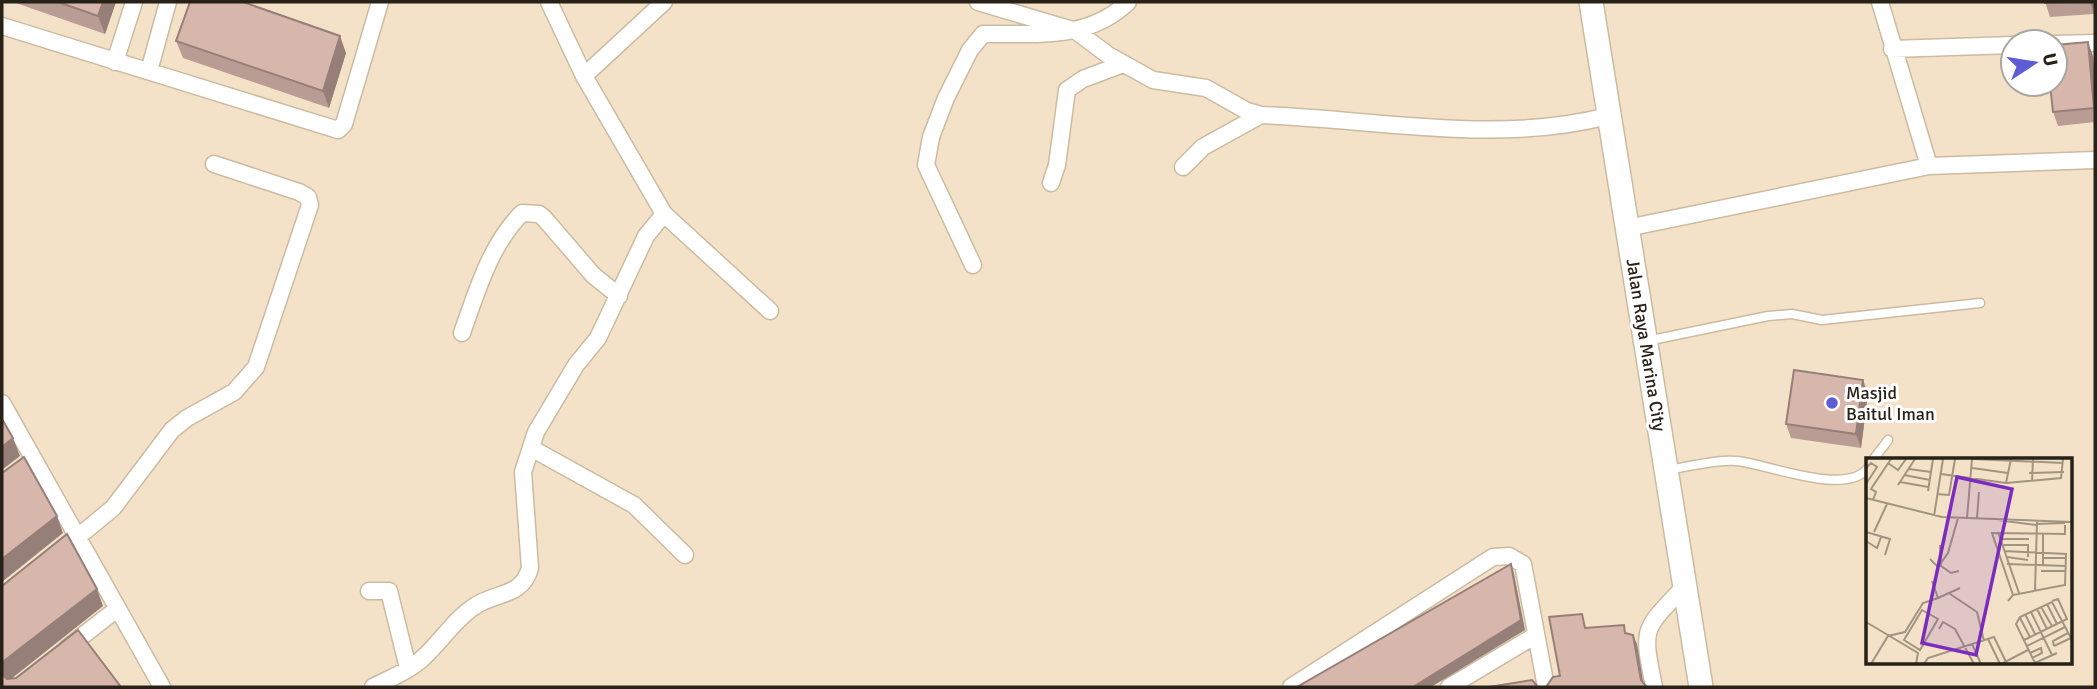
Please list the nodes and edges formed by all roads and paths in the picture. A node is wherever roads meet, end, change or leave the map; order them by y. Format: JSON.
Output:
{"nodes":[{"id":1,"x":134,"y":2,"type":"edge"},
{"id":2,"x":168,"y":2,"type":"edge"},
{"id":3,"x":380,"y":2,"type":"edge"},
{"id":4,"x":550,"y":2,"type":"edge"},
{"id":5,"x":664,"y":2,"type":"edge"},
{"id":6,"x":978,"y":2,"type":"edge"},
{"id":7,"x":1128,"y":2,"type":"edge"},
{"id":8,"x":1591,"y":2,"type":"edge"},
{"id":9,"x":1880,"y":2,"type":"edge"},
{"id":10,"x":2,"y":26,"type":"edge"},
{"id":11,"x":1076,"y":31,"type":"junction"},
{"id":12,"x":2095,"y":43,"type":"edge"},
{"id":13,"x":2069,"y":44,"type":"edge"},
{"id":14,"x":1999,"y":46,"type":"edge"},
{"id":15,"x":1892,"y":49,"type":"junction"},
{"id":16,"x":115,"y":62,"type":"junction"},
{"id":17,"x":1124,"y":64,"type":"junction"},
{"id":18,"x":149,"y":71,"type":"junction"},
{"id":19,"x":584,"y":76,"type":"junction"},
{"id":20,"x":1261,"y":115,"type":"junction"},
{"id":21,"x":1608,"y":116,"type":"junction"},
{"id":22,"x":2095,"y":160,"type":"edge"},
{"id":23,"x":214,"y":164,"type":"dead end"},
{"id":24,"x":1929,"y":166,"type":"junction"},
{"id":25,"x":1183,"y":167,"type":"dead end"},
{"id":26,"x":1051,"y":183,"type":"dead end"},
{"id":27,"x":664,"y":214,"type":"junction"},
{"id":28,"x":1627,"y":228,"type":"junction"},
{"id":29,"x":973,"y":265,"type":"dead end"},
{"id":30,"x":619,"y":296,"type":"junction"},
{"id":31,"x":1980,"y":303,"type":"dead end"},
{"id":32,"x":769,"y":311,"type":"dead end"},
{"id":33,"x":462,"y":333,"type":"dead end"},
{"id":34,"x":1647,"y":341,"type":"junction"},
{"id":35,"x":2,"y":403,"type":"edge"},
{"id":36,"x":1888,"y":440,"type":"dead end"},
{"id":37,"x":531,"y":448,"type":"junction"},
{"id":38,"x":1875,"y":458,"type":"edge"},
{"id":39,"x":1866,"y":468,"type":"edge"},
{"id":40,"x":1664,"y":470,"type":"junction"},
{"id":41,"x":80,"y":536,"type":"junction"},
{"id":42,"x":685,"y":555,"type":"dead end"},
{"id":43,"x":46,"y":562,"type":"edge"},
{"id":44,"x":1684,"y":587,"type":"junction"},
{"id":45,"x":369,"y":591,"type":"dead end"},
{"id":46,"x":117,"y":609,"type":"junction"},
{"id":47,"x":1536,"y":635,"type":"junction"},
{"id":48,"x":57,"y":656,"type":"edge"},
{"id":49,"x":408,"y":668,"type":"junction"},
{"id":50,"x":1469,"y":682,"type":"edge"},
{"id":51,"x":162,"y":687,"type":"edge"},
{"id":52,"x":373,"y":687,"type":"edge"},
{"id":53,"x":1291,"y":687,"type":"edge"},
{"id":54,"x":1449,"y":687,"type":"edge"},
{"id":55,"x":1546,"y":687,"type":"edge"},
{"id":56,"x":1654,"y":687,"type":"edge"},
{"id":57,"x":1701,"y":687,"type":"edge"}],
"edges":[{"from":1,"to":16,"type":"street"},
{"from":2,"to":18,"type":"street"},
{"from":3,"to":18,"type":"street"},
{"from":4,"to":19,"type":"street"},
{"from":5,"to":19,"type":"street"},
{"from":6,"to":11,"type":"street"},
{"from":7,"to":11,"type":"street"},
{"from":8,"to":21,"type":"main road","name":"Jalan Raya Marina City"},
{"from":9,"to":15,"type":"street"},
{"from":10,"to":16,"type":"street"},
{"from":11,"to":17,"type":"street"},
{"from":11,"to":29,"type":"street"},
{"from":12,"to":13,"type":"street"},
{"from":14,"to":15,"type":"street"},
{"from":15,"to":24,"type":"street"},
{"from":16,"to":18,"type":"street"},
{"from":17,"to":20,"type":"street"},
{"from":17,"to":26,"type":"street"},
{"from":19,"to":27,"type":"street"},
{"from":20,"to":21,"type":"street"},
{"from":20,"to":25,"type":"street"},
{"from":21,"to":28,"type":"main road","name":"Jalan Raya Marina City"},
{"from":22,"to":24,"type":"street"},
{"from":23,"to":41,"type":"street"},
{"from":24,"to":28,"type":"street"},
{"from":27,"to":30,"type":"street"},
{"from":27,"to":32,"type":"street"},
{"from":28,"to":34,"type":"main road","name":"Jalan Raya Marina City"},
{"from":30,"to":33,"type":"street"},
{"from":30,"to":37,"type":"street"},
{"from":31,"to":34,"type":"lane"},
{"from":34,"to":40,"type":"main road","name":"Jalan Raya Marina City"},
{"from":35,"to":41,"type":"street"},
{"from":36,"to":38,"type":"lane"},
{"from":37,"to":42,"type":"street"},
{"from":37,"to":49,"type":"street"},
{"from":39,"to":40,"type":"lane"},
{"from":40,"to":44,"type":"main road","name":"Jalan Raya Marina City"},
{"from":41,"to":43,"type":"street"},
{"from":41,"to":46,"type":"street"},
{"from":44,"to":56,"type":"street"},
{"from":44,"to":57,"type":"main road","name":"Jalan Raya Marina City"},
{"from":45,"to":49,"type":"street"},
{"from":46,"to":48,"type":"street"},
{"from":46,"to":51,"type":"street"},
{"from":47,"to":50,"type":"street"},
{"from":47,"to":53,"type":"street"},
{"from":47,"to":55,"type":"street"},
{"from":49,"to":52,"type":"street"},
{"from":50,"to":54,"type":"street"}]}
